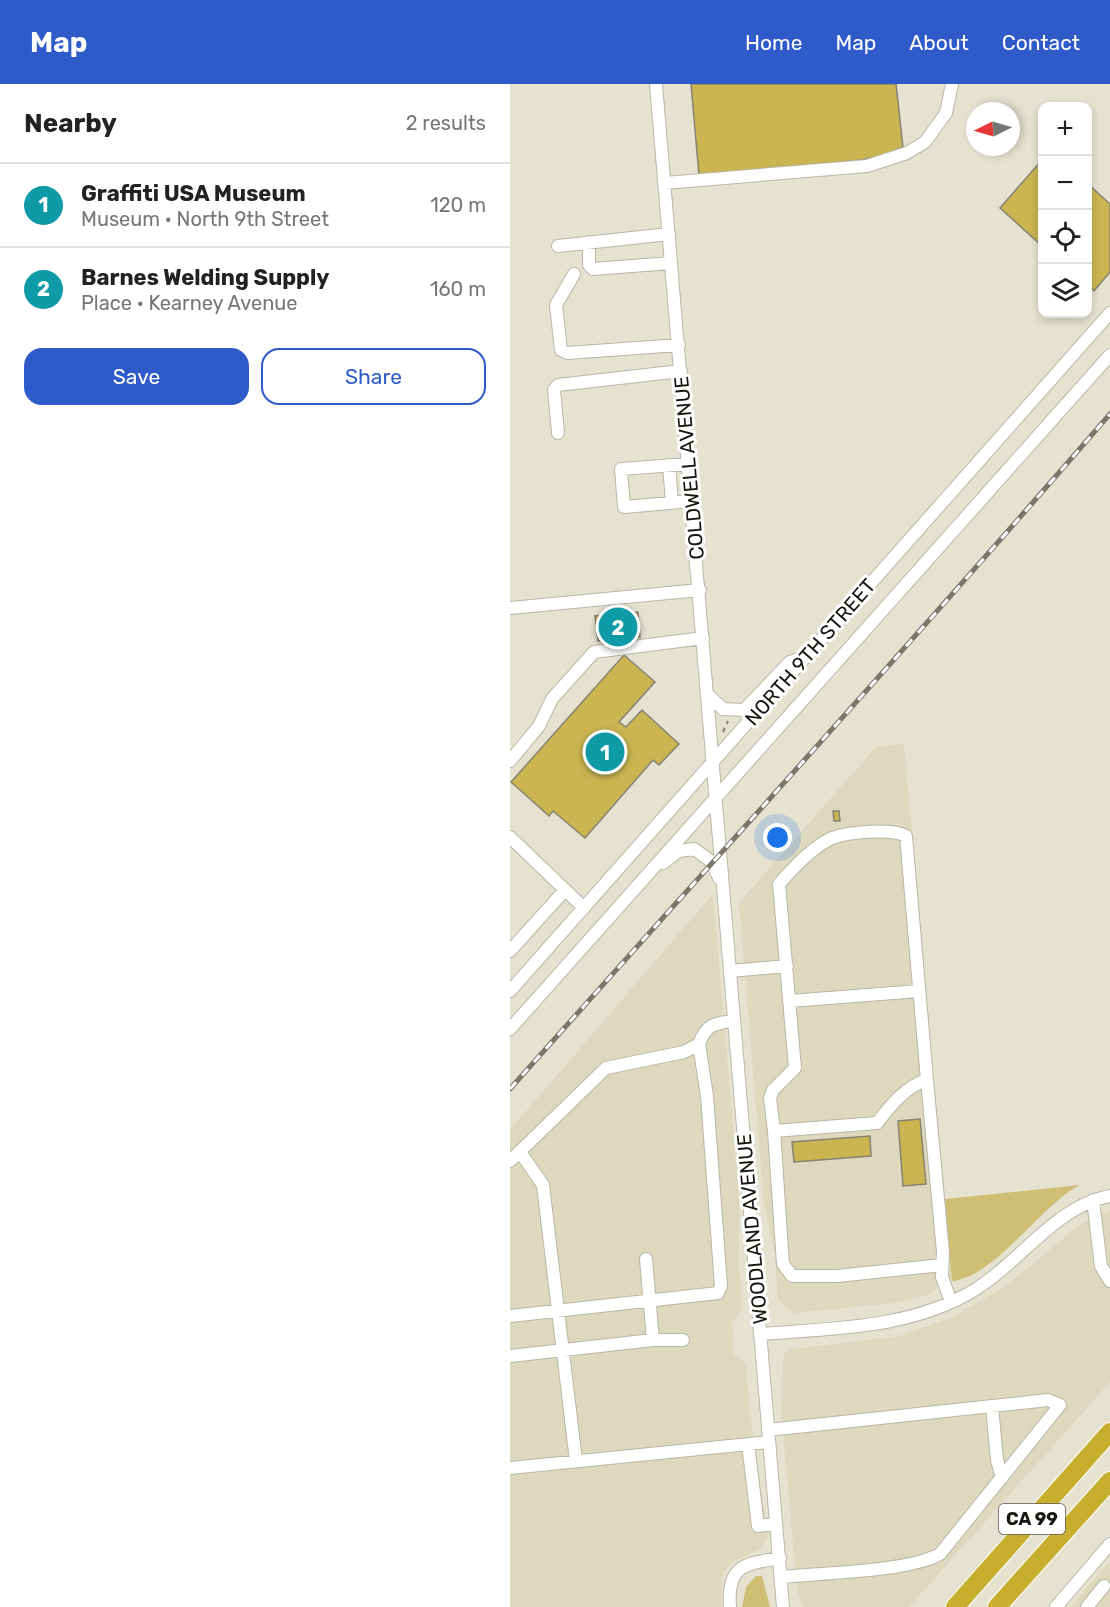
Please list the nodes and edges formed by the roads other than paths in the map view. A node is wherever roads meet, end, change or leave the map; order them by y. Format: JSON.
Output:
{"nodes":[{"id":1,"x":656,"y":84,"type":"edge"},
{"id":2,"x":952,"y":84,"type":"edge"},
{"id":3,"x":664,"y":183,"type":"junction"},
{"id":4,"x":669,"y":234,"type":"junction"},
{"id":5,"x":589,"y":242,"type":"junction"},
{"id":6,"x":558,"y":246,"type":"dead end"},
{"id":7,"x":671,"y":262,"type":"junction"},
{"id":8,"x":574,"y":274,"type":"dead end"},
{"id":9,"x":1110,"y":313,"type":"edge"},
{"id":10,"x":679,"y":345,"type":"junction"},
{"id":11,"x":1110,"y":355,"type":"edge"},
{"id":12,"x":681,"y":371,"type":"junction"},
{"id":13,"x":558,"y":433,"type":"dead end"},
{"id":14,"x":689,"y":464,"type":"junction"},
{"id":15,"x":669,"y":465,"type":"junction"},
{"id":16,"x":692,"y":501,"type":"junction"},
{"id":17,"x":672,"y":503,"type":"junction"},
{"id":18,"x":700,"y":590,"type":"junction"},
{"id":19,"x":510,"y":608,"type":"edge"},
{"id":20,"x":703,"y":638,"type":"junction"},
{"id":21,"x":806,"y":657,"type":"junction"},
{"id":22,"x":708,"y":695,"type":"junction"},
{"id":23,"x":510,"y":761,"type":"edge"},
{"id":24,"x":713,"y":763,"type":"junction"},
{"id":25,"x":716,"y":798,"type":"junction"},
{"id":26,"x":510,"y":837,"type":"edge"},
{"id":27,"x":721,"y":852,"type":"joint"},
{"id":28,"x":565,"y":890,"type":"junction"},
{"id":29,"x":723,"y":891,"type":"junction"},
{"id":30,"x":624,"y":900,"type":"junction"},
{"id":31,"x":584,"y":908,"type":"junction"},
{"id":32,"x":510,"y":951,"type":"edge"},
{"id":33,"x":787,"y":966,"type":"junction"},
{"id":34,"x":730,"y":971,"type":"junction"},
{"id":35,"x":510,"y":991,"type":"edge"},
{"id":36,"x":919,"y":991,"type":"junction"},
{"id":37,"x":790,"y":1001,"type":"junction"},
{"id":38,"x":734,"y":1021,"type":"junction"},
{"id":39,"x":510,"y":1029,"type":"edge"},
{"id":40,"x":699,"y":1044,"type":"junction"},
{"id":41,"x":927,"y":1080,"type":"junction"},
{"id":42,"x":774,"y":1131,"type":"junction"},
{"id":43,"x":520,"y":1152,"type":"junction"},
{"id":44,"x":510,"y":1161,"type":"edge"},
{"id":45,"x":1110,"y":1196,"type":"edge"},
{"id":46,"x":1093,"y":1200,"type":"junction"},
{"id":47,"x":646,"y":1259,"type":"dead end"},
{"id":48,"x":942,"y":1265,"type":"junction"},
{"id":49,"x":1110,"y":1281,"type":"edge"},
{"id":50,"x":650,"y":1302,"type":"junction"},
{"id":51,"x":951,"y":1302,"type":"junction"},
{"id":52,"x":560,"y":1311,"type":"junction"},
{"id":53,"x":510,"y":1316,"type":"edge"},
{"id":54,"x":760,"y":1334,"type":"junction"},
{"id":55,"x":653,"y":1340,"type":"junction"},
{"id":56,"x":683,"y":1340,"type":"dead end"},
{"id":57,"x":564,"y":1351,"type":"junction"},
{"id":58,"x":510,"y":1356,"type":"edge"},
{"id":59,"x":992,"y":1406,"type":"junction"},
{"id":60,"x":1110,"y":1432,"type":"edge"},
{"id":61,"x":769,"y":1436,"type":"junction"},
{"id":62,"x":748,"y":1444,"type":"junction"},
{"id":63,"x":576,"y":1461,"type":"junction"},
{"id":64,"x":510,"y":1468,"type":"edge"},
{"id":65,"x":1002,"y":1478,"type":"junction"},
{"id":66,"x":1110,"y":1481,"type":"edge"},
{"id":67,"x":776,"y":1524,"type":"junction"},
{"id":68,"x":1110,"y":1544,"type":"edge"},
{"id":69,"x":780,"y":1558,"type":"junction"},
{"id":70,"x":781,"y":1577,"type":"junction"},
{"id":71,"x":1104,"y":1586,"type":"dead end"},
{"id":72,"x":1059,"y":1606,"type":"edge"},
{"id":73,"x":730,"y":1607,"type":"edge"},
{"id":74,"x":783,"y":1607,"type":"edge"},
{"id":75,"x":955,"y":1607,"type":"edge"},
{"id":76,"x":997,"y":1607,"type":"edge"},
{"id":77,"x":1087,"y":1607,"type":"edge"}],
"edges":[{"from":1,"to":3,"type":"street","name":"COLDWELL AVENUE"},
{"from":2,"to":3,"type":"street"},
{"from":3,"to":4,"type":"street","name":"COLDWELL AVENUE"},
{"from":4,"to":5,"type":"street"},
{"from":4,"to":7,"type":"street","name":"COLDWELL AVENUE"},
{"from":5,"to":6,"type":"street"},
{"from":5,"to":7,"type":"street"},
{"from":7,"to":10,"type":"street","name":"COLDWELL AVENUE"},
{"from":8,"to":10,"type":"street"},
{"from":9,"to":21,"type":"street","name":"NORTH 9TH STREET"},
{"from":10,"to":12,"type":"street","name":"COLDWELL AVENUE"},
{"from":11,"to":25,"type":"street","name":"NORTH 9TH STREET"},
{"from":12,"to":13,"type":"street"},
{"from":12,"to":14,"type":"street","name":"COLDWELL AVENUE"},
{"from":14,"to":15,"type":"street"},
{"from":14,"to":16,"type":"street","name":"COLDWELL AVENUE"},
{"from":15,"to":17,"type":"street"},
{"from":15,"to":17,"type":"street"},
{"from":16,"to":17,"type":"street"},
{"from":16,"to":18,"type":"street","name":"COLDWELL AVENUE"},
{"from":18,"to":19,"type":"street"},
{"from":18,"to":20,"type":"street","name":"COLDWELL AVENUE"},
{"from":20,"to":22,"type":"street","name":"COLDWELL AVENUE"},
{"from":20,"to":23,"type":"street"},
{"from":21,"to":22,"type":"street"},
{"from":21,"to":24,"type":"street","name":"NORTH 9TH STREET"},
{"from":22,"to":24,"type":"street","name":"COLDWELL AVENUE"},
{"from":24,"to":25,"type":"street","name":"COLDWELL AVENUE"},
{"from":24,"to":31,"type":"street","name":"NORTH 9TH STREET"},
{"from":25,"to":27,"type":"street","name":"COLDWELL AVENUE"},
{"from":25,"to":30,"type":"street","name":"NORTH 9TH STREET"},
{"from":26,"to":28,"type":"street"},
{"from":27,"to":29,"type":"street","name":"WOODLAND AVENUE"},
{"from":28,"to":31,"type":"street"},
{"from":28,"to":32,"type":"street"},
{"from":29,"to":30,"type":"street"},
{"from":29,"to":34,"type":"street","name":"WOODLAND AVENUE"},
{"from":30,"to":39,"type":"street","name":"NORTH 9TH STREET"},
{"from":31,"to":35,"type":"street","name":"NORTH 9TH STREET"},
{"from":33,"to":34,"type":"street"},
{"from":33,"to":36,"type":"street"},
{"from":33,"to":37,"type":"street"},
{"from":34,"to":38,"type":"street","name":"WOODLAND AVENUE"},
{"from":36,"to":37,"type":"street"},
{"from":36,"to":41,"type":"street"},
{"from":37,"to":42,"type":"street"},
{"from":38,"to":40,"type":"street"},
{"from":38,"to":54,"type":"street","name":"WOODLAND AVENUE"},
{"from":40,"to":43,"type":"street"},
{"from":40,"to":50,"type":"street"},
{"from":41,"to":42,"type":"street"},
{"from":41,"to":48,"type":"street"},
{"from":42,"to":48,"type":"street"},
{"from":43,"to":44,"type":"street"},
{"from":43,"to":52,"type":"street"},
{"from":45,"to":46,"type":"street"},
{"from":46,"to":49,"type":"street"},
{"from":46,"to":51,"type":"street"},
{"from":47,"to":50,"type":"street"},
{"from":48,"to":51,"type":"street"},
{"from":50,"to":52,"type":"street"},
{"from":50,"to":55,"type":"street"},
{"from":51,"to":54,"type":"street"},
{"from":52,"to":53,"type":"street"},
{"from":52,"to":57,"type":"street"},
{"from":54,"to":61,"type":"street","name":"WOODLAND AVENUE"},
{"from":55,"to":56,"type":"street"},
{"from":55,"to":57,"type":"street"},
{"from":57,"to":58,"type":"street"},
{"from":57,"to":63,"type":"street"},
{"from":59,"to":61,"type":"street"},
{"from":59,"to":65,"type":"street"},
{"from":59,"to":65,"type":"street"},
{"from":60,"to":75,"type":"highway","number":"CA 99"},
{"from":61,"to":62,"type":"street"},
{"from":61,"to":67,"type":"street","name":"WOODLAND AVENUE"},
{"from":62,"to":63,"type":"street"},
{"from":62,"to":67,"type":"street"},
{"from":63,"to":64,"type":"street"},
{"from":65,"to":70,"type":"street"},
{"from":66,"to":76,"type":"highway","number":"CA 99"},
{"from":67,"to":69,"type":"street","name":"WOODLAND AVENUE"},
{"from":68,"to":72,"type":"street"},
{"from":69,"to":70,"type":"street","name":"WOODLAND AVENUE"},
{"from":69,"to":73,"type":"street"},
{"from":70,"to":74,"type":"street","name":"WOODLAND AVENUE"},
{"from":71,"to":77,"type":"street"}]}
